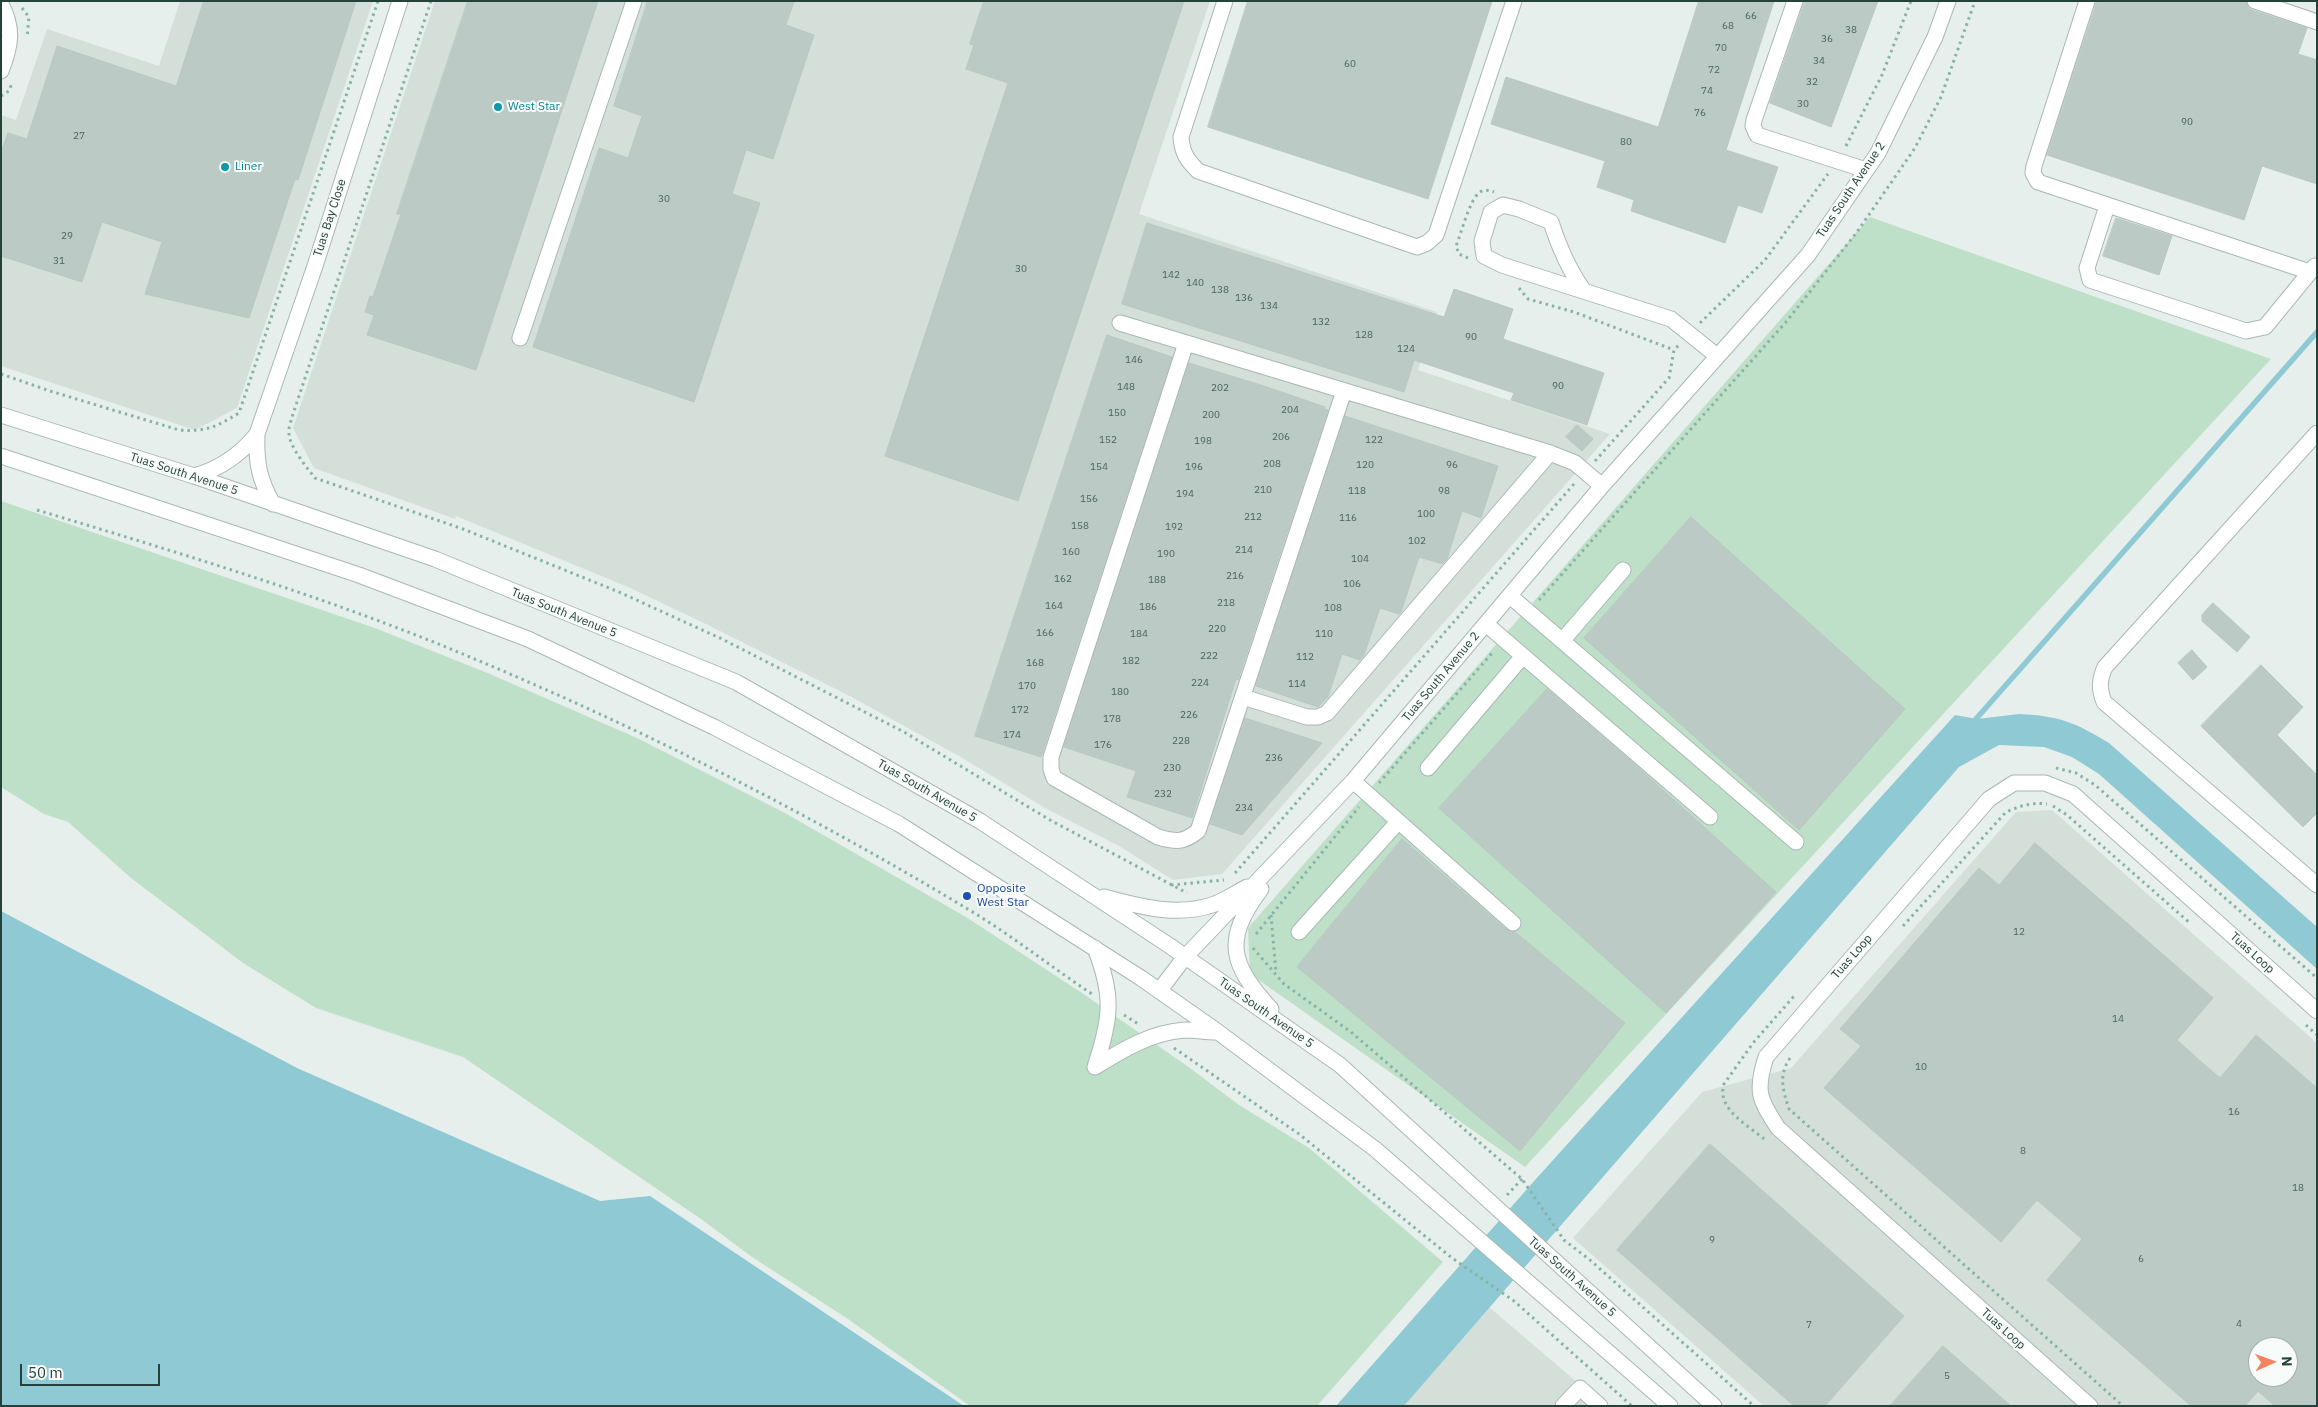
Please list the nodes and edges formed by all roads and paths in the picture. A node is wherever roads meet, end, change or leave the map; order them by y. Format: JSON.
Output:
{"nodes":[{"id":1,"x":378,"y":1,"type":"edge"},
{"id":2,"x":400,"y":1,"type":"edge"},
{"id":3,"x":431,"y":1,"type":"edge"},
{"id":4,"x":634,"y":1,"type":"edge"},
{"id":5,"x":1225,"y":1,"type":"edge"},
{"id":6,"x":1514,"y":1,"type":"edge"},
{"id":7,"x":1796,"y":1,"type":"edge"},
{"id":8,"x":1912,"y":1,"type":"edge"},
{"id":9,"x":1948,"y":1,"type":"edge"},
{"id":10,"x":1975,"y":1,"type":"edge"},
{"id":11,"x":2087,"y":1,"type":"edge"},
{"id":12,"x":2255,"y":1,"type":"edge"},
{"id":13,"x":1,"y":4,"type":"edge"},
{"id":14,"x":2317,"y":22,"type":"edge"},
{"id":15,"x":1,"y":71,"type":"edge"},
{"id":16,"x":1838,"y":161,"type":"junction"},
{"id":17,"x":1866,"y":170,"type":"junction"},
{"id":18,"x":2107,"y":206,"type":"junction"},
{"id":19,"x":2314,"y":268,"type":"edge"},
{"id":20,"x":1584,"y":291,"type":"junction"},
{"id":21,"x":1120,"y":323,"type":"dead end"},
{"id":22,"x":1689,"y":334,"type":"junction"},
{"id":23,"x":520,"y":338,"type":"dead end"},
{"id":24,"x":1186,"y":343,"type":"junction"},
{"id":25,"x":1718,"y":356,"type":"junction"},
{"id":26,"x":1,"y":374,"type":"edge"},
{"id":27,"x":1344,"y":391,"type":"junction"},
{"id":28,"x":1,"y":414,"type":"edge"},
{"id":29,"x":2317,"y":433,"type":"edge"},
{"id":30,"x":257,"y":434,"type":"junction"},
{"id":31,"x":1550,"y":453,"type":"junction"},
{"id":32,"x":1,"y":456,"type":"edge"},
{"id":33,"x":1585,"y":472,"type":"junction"},
{"id":34,"x":194,"y":476,"type":"junction"},
{"id":35,"x":1602,"y":486,"type":"junction"},
{"id":36,"x":273,"y":504,"type":"junction"},
{"id":37,"x":37,"y":510,"type":"dead end"},
{"id":38,"x":1623,"y":570,"type":"dead end"},
{"id":39,"x":1510,"y":596,"type":"junction"},
{"id":40,"x":1528,"y":612,"type":"junction"},
{"id":41,"x":1486,"y":624,"type":"junction"},
{"id":42,"x":1504,"y":640,"type":"junction"},
{"id":43,"x":1562,"y":641,"type":"junction"},
{"id":44,"x":1523,"y":656,"type":"junction"},
{"id":45,"x":1243,"y":696,"type":"junction"},
{"id":46,"x":2051,"y":767,"type":"dead end"},
{"id":47,"x":1428,"y":768,"type":"dead end"},
{"id":48,"x":1353,"y":781,"type":"junction"},
{"id":49,"x":1368,"y":795,"type":"junction"},
{"id":50,"x":1710,"y":817,"type":"dead end"},
{"id":51,"x":1398,"y":822,"type":"junction"},
{"id":52,"x":1796,"y":842,"type":"dead end"},
{"id":53,"x":1280,"y":860,"type":"junction"},
{"id":54,"x":1230,"y":879,"type":"junction"},
{"id":55,"x":1258,"y":881,"type":"junction"},
{"id":56,"x":1215,"y":885,"type":"dead end"},
{"id":57,"x":2317,"y":885,"type":"edge"},
{"id":58,"x":1170,"y":886,"type":"junction"},
{"id":59,"x":1093,"y":894,"type":"junction"},
{"id":60,"x":1192,"y":895,"type":"dead end"},
{"id":61,"x":1272,"y":915,"type":"junction"},
{"id":62,"x":1514,"y":923,"type":"dead end"},
{"id":63,"x":2198,"y":930,"type":"dead end"},
{"id":64,"x":1299,"y":932,"type":"dead end"},
{"id":65,"x":1898,"y":932,"type":"dead end"},
{"id":66,"x":1254,"y":936,"type":"dead end"},
{"id":67,"x":1248,"y":943,"type":"dead end"},
{"id":68,"x":1095,"y":948,"type":"junction"},
{"id":69,"x":1185,"y":957,"type":"junction"},
{"id":70,"x":1276,"y":974,"type":"junction"},
{"id":71,"x":2317,"y":978,"type":"edge"},
{"id":72,"x":1159,"y":991,"type":"junction"},
{"id":73,"x":1796,"y":994,"type":"dead end"},
{"id":74,"x":1109,"y":1006,"type":"junction"},
{"id":75,"x":2317,"y":1011,"type":"edge"},
{"id":76,"x":1280,"y":1022,"type":"junction"},
{"id":77,"x":2302,"y":1022,"type":"dead end"},
{"id":78,"x":1218,"y":1032,"type":"junction"},
{"id":79,"x":2317,"y":1035,"type":"edge"},
{"id":80,"x":1157,"y":1036,"type":"junction"},
{"id":81,"x":1796,"y":1050,"type":"dead end"},
{"id":82,"x":1765,"y":1140,"type":"dead end"},
{"id":83,"x":1522,"y":1179,"type":"junction"},
{"id":84,"x":1496,"y":1206,"type":"junction"},
{"id":85,"x":1563,"y":1406,"type":"edge"},
{"id":86,"x":1600,"y":1406,"type":"edge"},
{"id":87,"x":1632,"y":1406,"type":"edge"},
{"id":88,"x":1670,"y":1406,"type":"edge"},
{"id":89,"x":1714,"y":1406,"type":"edge"},
{"id":90,"x":1754,"y":1406,"type":"edge"},
{"id":91,"x":2090,"y":1406,"type":"edge"},
{"id":92,"x":2123,"y":1406,"type":"edge"}],
"edges":[{"from":1,"to":26,"type":"path"},
{"from":2,"to":30,"type":"street","name":"Tuas Bay Close"},
{"from":3,"to":58,"type":"path"},
{"from":4,"to":23,"type":"street"},
{"from":5,"to":6,"type":"street"},
{"from":7,"to":16,"type":"street"},
{"from":8,"to":16,"type":"path"},
{"from":9,"to":17,"type":"street","name":"Tuas South Avenue 2"},
{"from":10,"to":40,"type":"path"},
{"from":11,"to":18,"type":"street"},
{"from":12,"to":14,"type":"street"},
{"from":13,"to":15,"type":"street"},
{"from":16,"to":17,"type":"street"},
{"from":16,"to":22,"type":"path"},
{"from":17,"to":25,"type":"street","name":"Tuas South Avenue 2"},
{"from":18,"to":19,"type":"street"},
{"from":18,"to":19,"type":"street"},
{"from":20,"to":20,"type":"street"},
{"from":20,"to":22,"type":"street"},
{"from":21,"to":24,"type":"street"},
{"from":22,"to":25,"type":"street"},
{"from":22,"to":33,"type":"path"},
{"from":24,"to":27,"type":"street"},
{"from":24,"to":45,"type":"street"},
{"from":25,"to":35,"type":"street","name":"Tuas South Avenue 2"},
{"from":27,"to":31,"type":"street"},
{"from":27,"to":45,"type":"street"},
{"from":28,"to":34,"type":"street","name":"Tuas South Avenue 5"},
{"from":29,"to":57,"type":"street"},
{"from":30,"to":34,"type":"street"},
{"from":30,"to":36,"type":"street"},
{"from":31,"to":33,"type":"street"},
{"from":31,"to":45,"type":"street"},
{"from":32,"to":68,"type":"street"},
{"from":33,"to":35,"type":"street"},
{"from":33,"to":54,"type":"path"},
{"from":34,"to":36,"type":"street","name":"Tuas South Avenue 5"},
{"from":35,"to":39,"type":"street","name":"Tuas South Avenue 2"},
{"from":36,"to":59,"type":"street","name":"Tuas South Avenue 5"},
{"from":37,"to":74,"type":"path"},
{"from":38,"to":43,"type":"street"},
{"from":39,"to":40,"type":"street"},
{"from":39,"to":41,"type":"street","name":"Tuas South Avenue 2"},
{"from":40,"to":43,"type":"street"},
{"from":41,"to":42,"type":"street"},
{"from":41,"to":48,"type":"street","name":"Tuas South Avenue 2"},
{"from":42,"to":44,"type":"street"},
{"from":42,"to":49,"type":"path"},
{"from":43,"to":52,"type":"street"},
{"from":44,"to":47,"type":"street"},
{"from":44,"to":50,"type":"street"},
{"from":46,"to":71,"type":"path"},
{"from":48,"to":49,"type":"street"},
{"from":48,"to":53,"type":"street","name":"Tuas South Avenue 2"},
{"from":49,"to":51,"type":"street"},
{"from":49,"to":61,"type":"path"},
{"from":51,"to":62,"type":"street"},
{"from":51,"to":64,"type":"street"},
{"from":53,"to":55,"type":"street","name":"Tuas South Avenue 2"},
{"from":53,"to":76,"type":"street"},
{"from":54,"to":56,"type":"path"},
{"from":54,"to":58,"type":"path"},
{"from":55,"to":59,"type":"street"},
{"from":55,"to":69,"type":"street","name":"Tuas South Avenue 2"},
{"from":58,"to":60,"type":"path"},
{"from":59,"to":69,"type":"street","name":"Tuas South Avenue 5"},
{"from":61,"to":66,"type":"path"},
{"from":61,"to":70,"type":"path"},
{"from":63,"to":65,"type":"path"},
{"from":67,"to":70,"type":"path"},
{"from":68,"to":72,"type":"street"},
{"from":68,"to":74,"type":"street"},
{"from":69,"to":72,"type":"street","name":"Tuas South Avenue 2"},
{"from":69,"to":76,"type":"street","name":"Tuas South Avenue 5"},
{"from":70,"to":83,"type":"path"},
{"from":72,"to":78,"type":"street"},
{"from":73,"to":82,"type":"path"},
{"from":74,"to":80,"type":"path"},
{"from":74,"to":80,"type":"street"},
{"from":75,"to":91,"type":"street","name":"Tuas Loop"},
{"from":76,"to":84,"type":"street","name":"Tuas South Avenue 5"},
{"from":77,"to":79,"type":"path"},
{"from":78,"to":80,"type":"street"},
{"from":78,"to":88,"type":"street"},
{"from":80,"to":87,"type":"path"},
{"from":81,"to":92,"type":"path"},
{"from":83,"to":84,"type":"path"},
{"from":83,"to":90,"type":"path"},
{"from":84,"to":89,"type":"street","name":"Tuas South Avenue 5"},
{"from":85,"to":86,"type":"street"}]}
